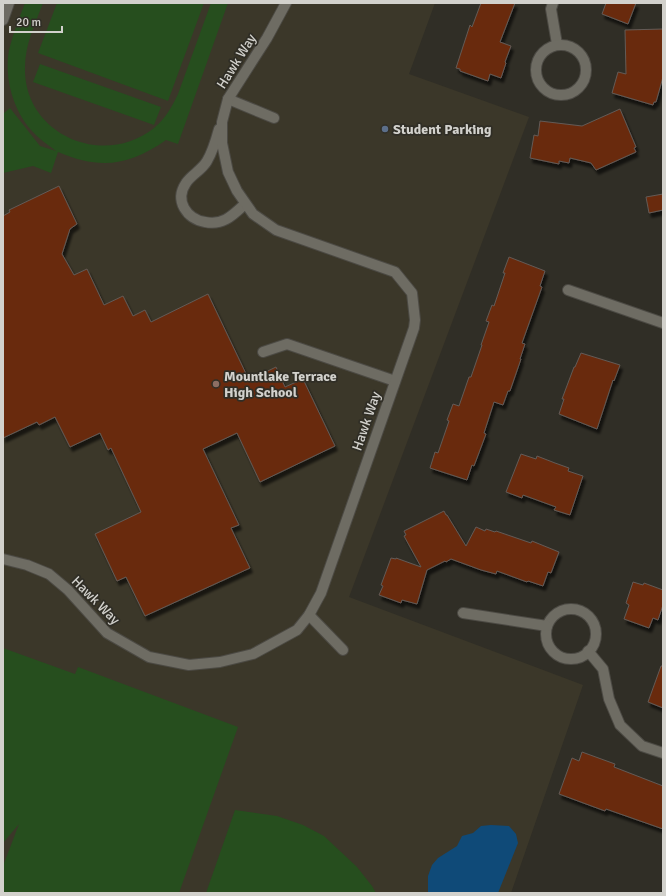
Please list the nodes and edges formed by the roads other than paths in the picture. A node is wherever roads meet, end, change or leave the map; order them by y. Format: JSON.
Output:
{"nodes":[{"id":1,"x":9,"y":3,"type":"edge"},
{"id":2,"x":286,"y":3,"type":"edge"},
{"id":3,"x":553,"y":3,"type":"edge"},
{"id":4,"x":3,"y":20,"type":"edge"},
{"id":5,"x":557,"y":44,"type":"junction"},
{"id":6,"x":228,"y":99,"type":"junction"},
{"id":7,"x":274,"y":118,"type":"dead end"},
{"id":8,"x":222,"y":122,"type":"junction"},
{"id":9,"x":245,"y":204,"type":"junction"},
{"id":10,"x":568,"y":290,"type":"dead end"},
{"id":11,"x":663,"y":324,"type":"edge"},
{"id":12,"x":263,"y":352,"type":"dead end"},
{"id":13,"x":395,"y":381,"type":"junction"},
{"id":14,"x":3,"y":559,"type":"edge"},
{"id":15,"x":463,"y":613,"type":"dead end"},
{"id":16,"x":309,"y":615,"type":"junction"},
{"id":17,"x":547,"y":626,"type":"junction"},
{"id":18,"x":343,"y":650,"type":"dead end"},
{"id":19,"x":588,"y":651,"type":"junction"},
{"id":20,"x":663,"y":753,"type":"edge"}],
"edges":[{"from":1,"to":4,"type":"street"},
{"from":2,"to":6,"type":"street","name":"Hawk Way"},
{"from":3,"to":5,"type":"street"},
{"from":5,"to":5,"type":"street"},
{"from":6,"to":7,"type":"street"},
{"from":6,"to":8,"type":"street","name":"Hawk Way"},
{"from":8,"to":9,"type":"street","name":"Hawk Way"},
{"from":8,"to":9,"type":"street"},
{"from":9,"to":13,"type":"street","name":"Hawk Way"},
{"from":10,"to":11,"type":"street"},
{"from":12,"to":13,"type":"street"},
{"from":13,"to":16,"type":"street","name":"Hawk Way"},
{"from":14,"to":16,"type":"street","name":"Hawk Way"},
{"from":15,"to":17,"type":"street"},
{"from":16,"to":18,"type":"street"},
{"from":17,"to":19,"type":"street"},
{"from":17,"to":19,"type":"street"},
{"from":19,"to":20,"type":"street"}]}
